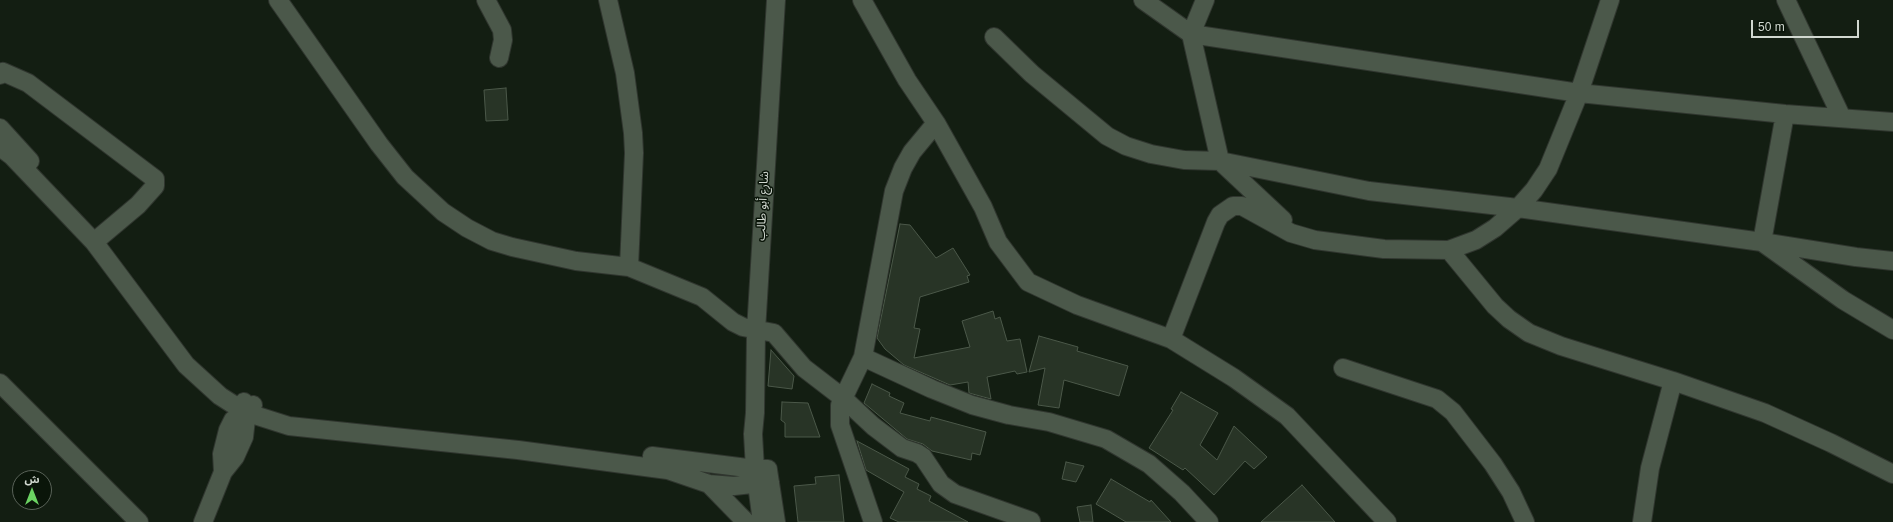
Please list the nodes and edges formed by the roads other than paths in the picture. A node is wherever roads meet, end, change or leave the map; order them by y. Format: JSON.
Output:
{"nodes":[{"id":1,"x":278,"y":0,"type":"edge"},
{"id":2,"x":608,"y":0,"type":"edge"},
{"id":3,"x":776,"y":0,"type":"edge"},
{"id":4,"x":862,"y":0,"type":"edge"},
{"id":5,"x":1143,"y":0,"type":"edge"},
{"id":6,"x":1205,"y":0,"type":"edge"},
{"id":7,"x":1610,"y":0,"type":"edge"},
{"id":8,"x":1786,"y":0,"type":"edge"},
{"id":9,"x":492,"y":1,"type":"edge"},
{"id":10,"x":1191,"y":34,"type":"junction"},
{"id":11,"x":994,"y":37,"type":"dead end"},
{"id":12,"x":499,"y":58,"type":"dead end"},
{"id":13,"x":1,"y":72,"type":"edge"},
{"id":14,"x":1579,"y":92,"type":"junction"},
{"id":15,"x":1785,"y":114,"type":"junction"},
{"id":16,"x":1842,"y":118,"type":"junction"},
{"id":17,"x":1893,"y":122,"type":"edge"},
{"id":18,"x":936,"y":123,"type":"junction"},
{"id":19,"x":0,"y":128,"type":"edge"},
{"id":20,"x":0,"y":147,"type":"edge"},
{"id":21,"x":1220,"y":161,"type":"junction"},
{"id":22,"x":1518,"y":208,"type":"junction"},
{"id":23,"x":1300,"y":236,"type":"junction"},
{"id":24,"x":96,"y":240,"type":"junction"},
{"id":25,"x":1762,"y":242,"type":"junction"},
{"id":26,"x":1449,"y":250,"type":"junction"},
{"id":27,"x":1893,"y":261,"type":"edge"},
{"id":28,"x":628,"y":267,"type":"junction"},
{"id":29,"x":756,"y":330,"type":"junction"},
{"id":30,"x":1893,"y":330,"type":"edge"},
{"id":31,"x":1171,"y":339,"type":"junction"},
{"id":32,"x":863,"y":356,"type":"junction"},
{"id":33,"x":1344,"y":368,"type":"dead end"},
{"id":34,"x":1673,"y":381,"type":"junction"},
{"id":35,"x":0,"y":383,"type":"edge"},
{"id":36,"x":843,"y":398,"type":"junction"},
{"id":37,"x":248,"y":404,"type":"junction"},
{"id":38,"x":1893,"y":474,"type":"edge"},
{"id":39,"x":762,"y":476,"type":"junction"},
{"id":40,"x":709,"y":484,"type":"junction"},
{"id":41,"x":1031,"y":521,"type":"dead end"},
{"id":42,"x":139,"y":522,"type":"edge"},
{"id":43,"x":203,"y":522,"type":"edge"},
{"id":44,"x":746,"y":522,"type":"edge"},
{"id":45,"x":762,"y":522,"type":"edge"},
{"id":46,"x":776,"y":522,"type":"edge"},
{"id":47,"x":873,"y":522,"type":"edge"},
{"id":48,"x":1209,"y":522,"type":"edge"},
{"id":49,"x":1387,"y":522,"type":"edge"},
{"id":50,"x":1525,"y":522,"type":"edge"},
{"id":51,"x":1642,"y":522,"type":"edge"}],
"edges":[{"from":1,"to":28,"type":"street"},
{"from":2,"to":28,"type":"street"},
{"from":3,"to":29,"type":"street","name":"شارع أبو طالب"},
{"from":4,"to":18,"type":"street"},
{"from":5,"to":10,"type":"street"},
{"from":6,"to":10,"type":"street"},
{"from":7,"to":14,"type":"street"},
{"from":8,"to":16,"type":"street"},
{"from":9,"to":12,"type":"street"},
{"from":10,"to":14,"type":"street"},
{"from":10,"to":21,"type":"street"},
{"from":11,"to":21,"type":"street"},
{"from":13,"to":24,"type":"street"},
{"from":14,"to":15,"type":"street"},
{"from":14,"to":22,"type":"street"},
{"from":15,"to":16,"type":"street"},
{"from":15,"to":25,"type":"street"},
{"from":16,"to":17,"type":"street"},
{"from":18,"to":31,"type":"street"},
{"from":18,"to":32,"type":"street"},
{"from":19,"to":24,"type":"street"},
{"from":20,"to":24,"type":"street"},
{"from":21,"to":22,"type":"street"},
{"from":21,"to":23,"type":"street"},
{"from":22,"to":25,"type":"street"},
{"from":22,"to":26,"type":"street"},
{"from":23,"to":26,"type":"street"},
{"from":23,"to":31,"type":"street"},
{"from":24,"to":37,"type":"street"},
{"from":25,"to":27,"type":"street"},
{"from":25,"to":30,"type":"street"},
{"from":26,"to":34,"type":"street"},
{"from":28,"to":29,"type":"street"},
{"from":29,"to":36,"type":"street"},
{"from":29,"to":39,"type":"street","name":"شارع أبو طالب"},
{"from":31,"to":49,"type":"street"},
{"from":32,"to":36,"type":"street"},
{"from":32,"to":48,"type":"street"},
{"from":33,"to":50,"type":"street"},
{"from":34,"to":38,"type":"street"},
{"from":34,"to":51,"type":"street"},
{"from":35,"to":42,"type":"street"},
{"from":36,"to":41,"type":"street"},
{"from":36,"to":47,"type":"street"},
{"from":37,"to":39,"type":"street"},
{"from":37,"to":40,"type":"street"},
{"from":37,"to":43,"type":"street"},
{"from":39,"to":40,"type":"street"},
{"from":39,"to":45,"type":"street","name":"شارع أبو طالب"},
{"from":39,"to":46,"type":"street","name":"شارع أبو طالب"},
{"from":40,"to":44,"type":"street"}]}
